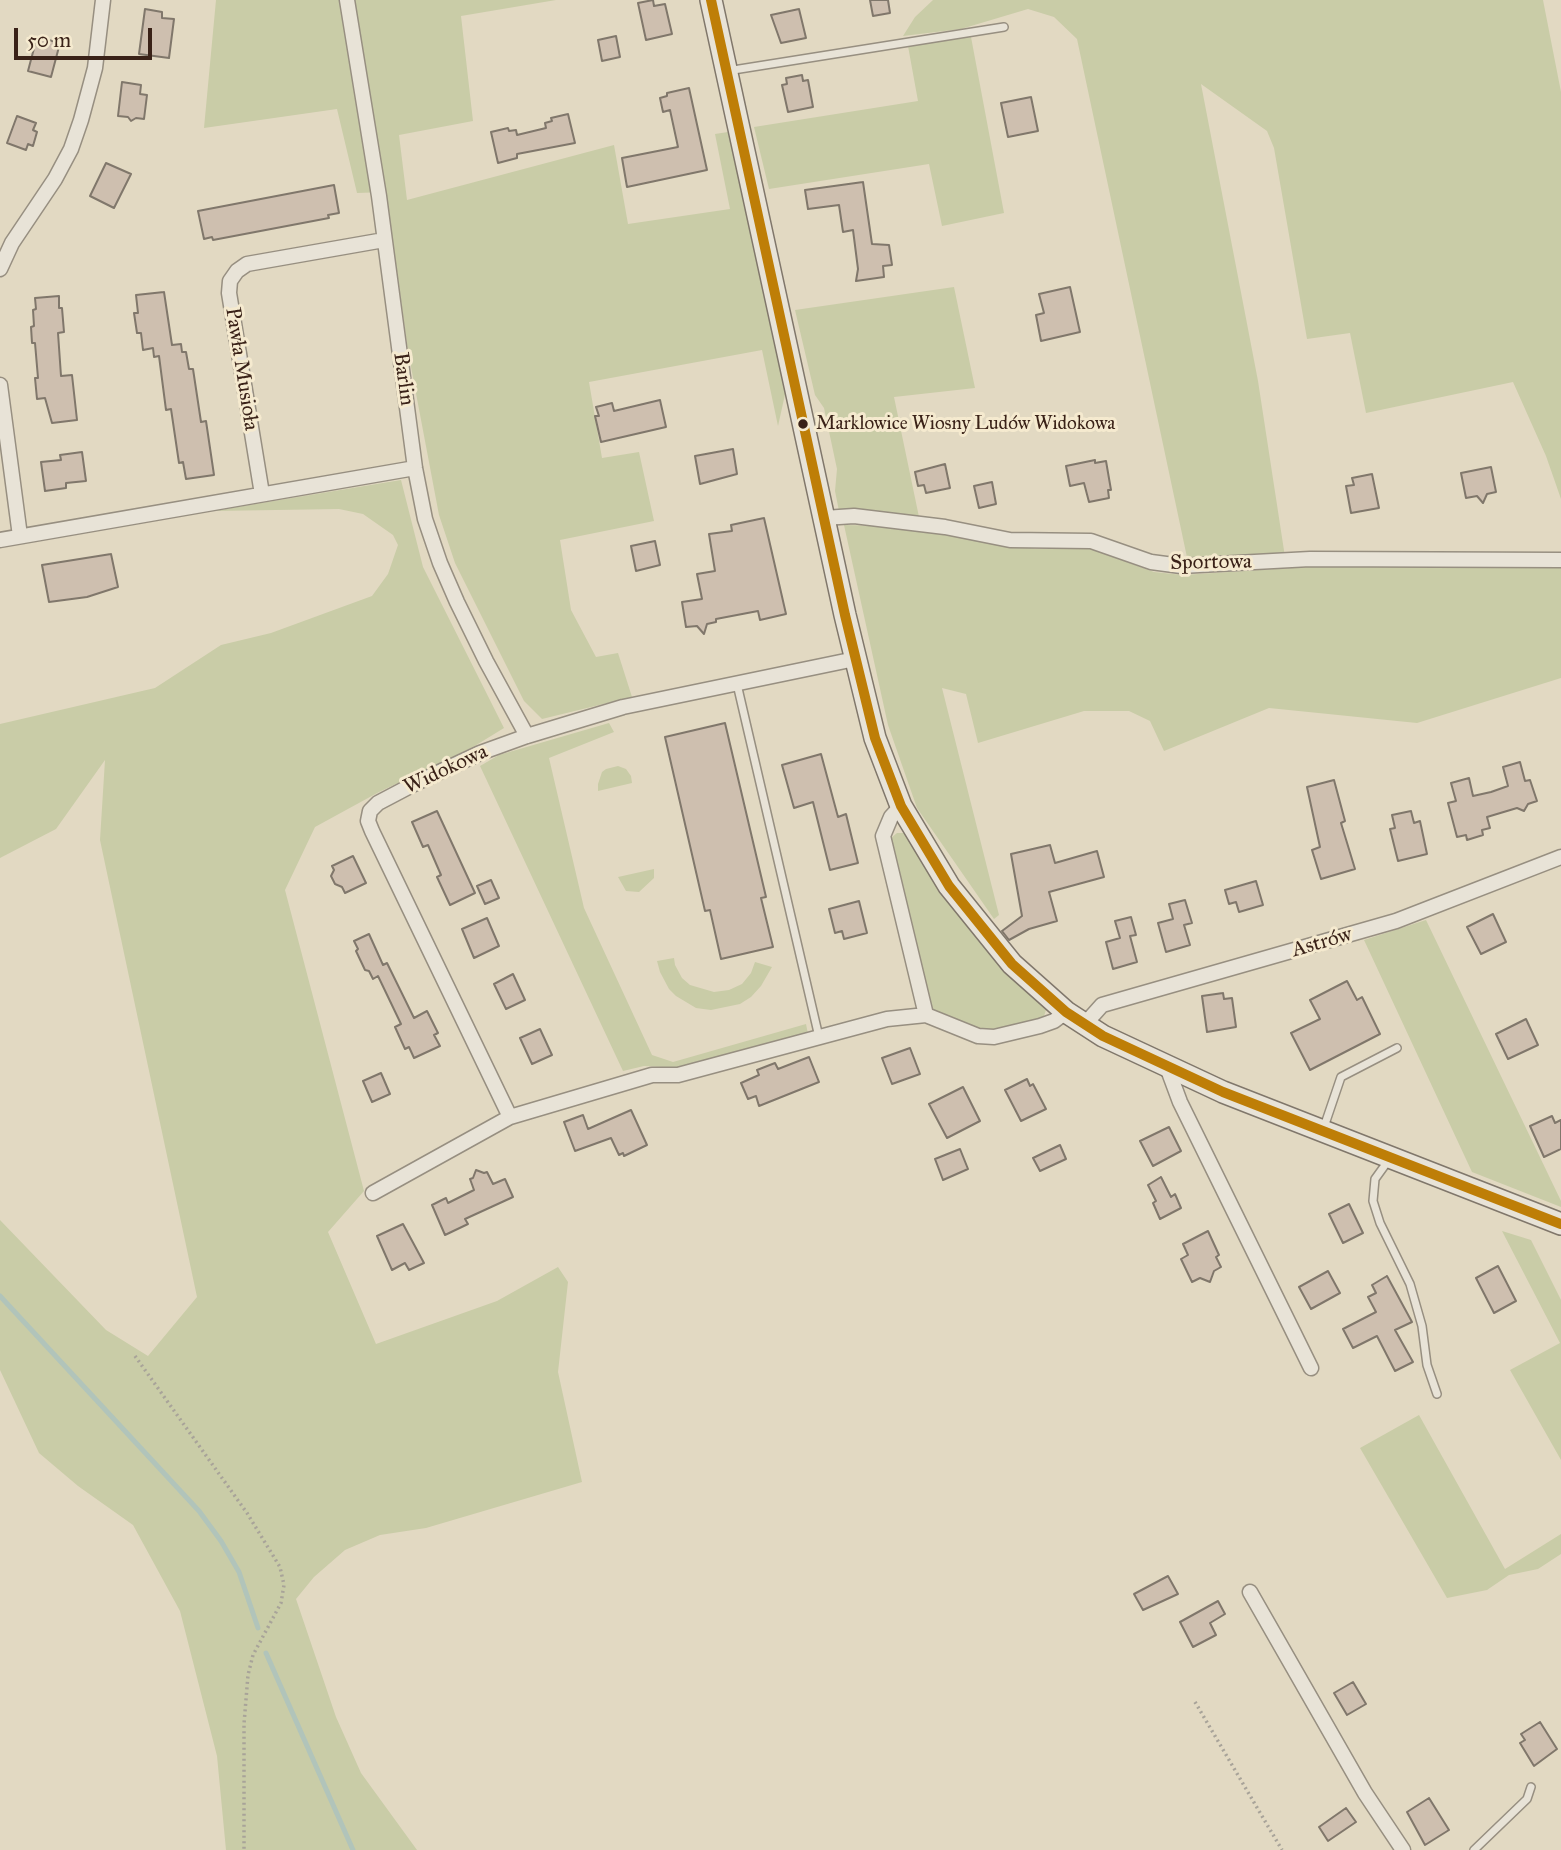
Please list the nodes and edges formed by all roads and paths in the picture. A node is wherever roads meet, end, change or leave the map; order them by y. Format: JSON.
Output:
{"nodes":[{"id":1,"x":103,"y":0,"type":"edge"},
{"id":2,"x":347,"y":0,"type":"edge"},
{"id":3,"x":711,"y":0,"type":"edge"},
{"id":4,"x":1004,"y":27,"type":"dead end"},
{"id":5,"x":727,"y":71,"type":"junction"},
{"id":6,"x":384,"y":240,"type":"junction"},
{"id":7,"x":0,"y":270,"type":"edge"},
{"id":8,"x":0,"y":385,"type":"edge"},
{"id":9,"x":415,"y":468,"type":"junction"},
{"id":10,"x":262,"y":494,"type":"junction"},
{"id":11,"x":824,"y":518,"type":"junction"},
{"id":12,"x":20,"y":536,"type":"junction"},
{"id":13,"x":0,"y":540,"type":"edge"},
{"id":14,"x":1561,"y":560,"type":"edge"},
{"id":15,"x":855,"y":659,"type":"junction"},
{"id":16,"x":737,"y":683,"type":"junction"},
{"id":17,"x":527,"y":736,"type":"junction"},
{"id":18,"x":901,"y":806,"type":"junction"},
{"id":19,"x":1561,"y":857,"type":"edge"},
{"id":20,"x":1066,"y":1012,"type":"junction"},
{"id":21,"x":926,"y":1015,"type":"junction"},
{"id":22,"x":1084,"y":1024,"type":"junction"},
{"id":23,"x":819,"y":1038,"type":"junction"},
{"id":24,"x":1397,"y":1048,"type":"dead end"},
{"id":25,"x":1167,"y":1067,"type":"junction"},
{"id":26,"x":510,"y":1117,"type":"junction"},
{"id":27,"x":1322,"y":1130,"type":"junction"},
{"id":28,"x":1391,"y":1157,"type":"junction"},
{"id":29,"x":373,"y":1194,"type":"dead end"},
{"id":30,"x":1561,"y":1224,"type":"edge"},
{"id":31,"x":135,"y":1356,"type":"dead end"},
{"id":32,"x":1311,"y":1368,"type":"dead end"},
{"id":33,"x":1437,"y":1394,"type":"dead end"},
{"id":34,"x":1250,"y":1592,"type":"dead end"},
{"id":35,"x":1195,"y":1702,"type":"dead end"},
{"id":36,"x":1531,"y":1787,"type":"dead end"},
{"id":37,"x":244,"y":1850,"type":"edge"},
{"id":38,"x":1282,"y":1850,"type":"edge"},
{"id":39,"x":1403,"y":1850,"type":"edge"},
{"id":40,"x":1474,"y":1850,"type":"edge"}],
"edges":[{"from":1,"to":7,"type":"street"},
{"from":2,"to":6,"type":"street","name":"Barlin"},
{"from":3,"to":5,"type":"street"},
{"from":4,"to":5,"type":"lane"},
{"from":5,"to":11,"type":"street"},
{"from":6,"to":9,"type":"street","name":"Barlin"},
{"from":6,"to":10,"type":"street","name":"Pawła Musioła"},
{"from":8,"to":12,"type":"street"},
{"from":9,"to":10,"type":"street"},
{"from":9,"to":17,"type":"street","name":"Barlin"},
{"from":10,"to":12,"type":"street"},
{"from":11,"to":14,"type":"street","name":"Sportowa"},
{"from":11,"to":15,"type":"street"},
{"from":12,"to":13,"type":"street"},
{"from":15,"to":16,"type":"street","name":"Widokowa"},
{"from":15,"to":18,"type":"street"},
{"from":16,"to":17,"type":"street","name":"Widokowa"},
{"from":16,"to":23,"type":"lane"},
{"from":17,"to":26,"type":"street","name":"Widokowa"},
{"from":18,"to":20,"type":"street"},
{"from":18,"to":21,"type":"street"},
{"from":19,"to":22,"type":"street","name":"Astrów"},
{"from":20,"to":21,"type":"street"},
{"from":20,"to":22,"type":"street"},
{"from":21,"to":23,"type":"street"},
{"from":22,"to":25,"type":"street"},
{"from":23,"to":26,"type":"street"},
{"from":24,"to":27,"type":"lane"},
{"from":25,"to":27,"type":"street"},
{"from":25,"to":32,"type":"street"},
{"from":26,"to":29,"type":"street"},
{"from":27,"to":28,"type":"street"},
{"from":28,"to":30,"type":"street"},
{"from":28,"to":33,"type":"lane"},
{"from":31,"to":37,"type":"path"},
{"from":34,"to":39,"type":"street"},
{"from":35,"to":38,"type":"path"},
{"from":36,"to":40,"type":"lane"}]}
